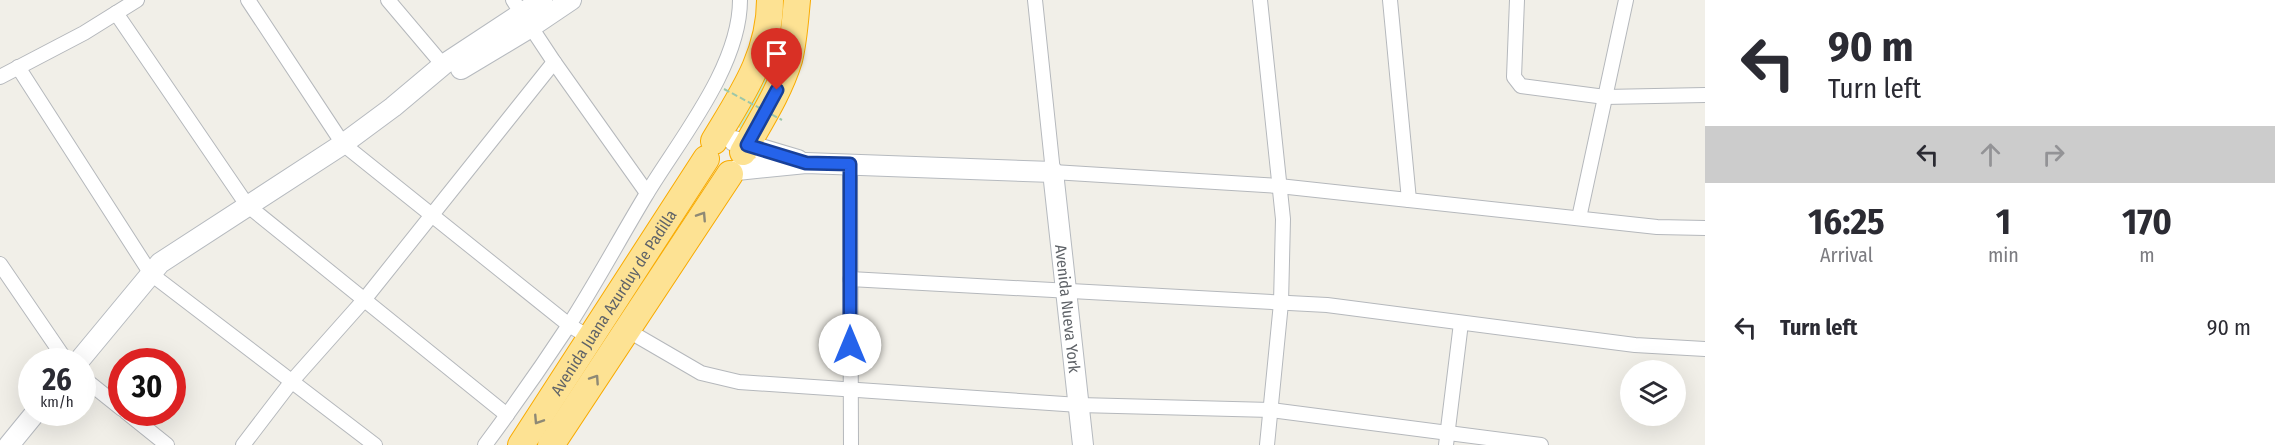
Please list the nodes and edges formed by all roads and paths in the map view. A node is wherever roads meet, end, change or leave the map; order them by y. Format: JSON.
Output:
{"nodes":[{"id":1,"x":136,"y":0,"type":"edge"},
{"id":2,"x":248,"y":0,"type":"edge"},
{"id":3,"x":388,"y":0,"type":"edge"},
{"id":4,"x":542,"y":0,"type":"edge"},
{"id":5,"x":572,"y":0,"type":"edge"},
{"id":6,"x":740,"y":0,"type":"edge"},
{"id":7,"x":770,"y":0,"type":"edge"},
{"id":8,"x":797,"y":0,"type":"edge"},
{"id":9,"x":1035,"y":0,"type":"edge"},
{"id":10,"x":1260,"y":0,"type":"edge"},
{"id":11,"x":1390,"y":0,"type":"edge"},
{"id":12,"x":1517,"y":0,"type":"edge"},
{"id":13,"x":1626,"y":0,"type":"edge"},
{"id":14,"x":116,"y":13,"type":"junction"},
{"id":15,"x":522,"y":13,"type":"edge"},
{"id":16,"x":554,"y":62,"type":"junction"},
{"id":17,"x":443,"y":65,"type":"junction"},
{"id":18,"x":18,"y":67,"type":"junction"},
{"id":19,"x":0,"y":76,"type":"edge"},
{"id":20,"x":724,"y":89,"type":"dead end"},
{"id":21,"x":1705,"y":96,"type":"edge"},
{"id":22,"x":1605,"y":97,"type":"junction"},
{"id":23,"x":393,"y":107,"type":"junction"},
{"id":24,"x":782,"y":120,"type":"dead end"},
{"id":25,"x":343,"y":144,"type":"junction"},
{"id":26,"x":730,"y":155,"type":"junction"},
{"id":27,"x":806,"y":163,"type":"junction"},
{"id":28,"x":850,"y":164,"type":"junction"},
{"id":29,"x":1053,"y":172,"type":"junction"},
{"id":30,"x":1279,"y":186,"type":"junction"},
{"id":31,"x":647,"y":193,"type":"junction"},
{"id":32,"x":1409,"y":200,"type":"junction"},
{"id":33,"x":247,"y":205,"type":"junction"},
{"id":34,"x":430,"y":214,"type":"junction"},
{"id":35,"x":1579,"y":218,"type":"junction"},
{"id":36,"x":1705,"y":228,"type":"edge"},
{"id":37,"x":0,"y":264,"type":"edge"},
{"id":38,"x":151,"y":274,"type":"junction"},
{"id":39,"x":850,"y":279,"type":"junction"},
{"id":40,"x":1066,"y":291,"type":"junction"},
{"id":41,"x":364,"y":300,"type":"junction"},
{"id":42,"x":1281,"y":303,"type":"junction"},
{"id":43,"x":1461,"y":323,"type":"junction"},
{"id":44,"x":568,"y":325,"type":"junction"},
{"id":45,"x":627,"y":330,"type":"junction"},
{"id":46,"x":592,"y":339,"type":"junction"},
{"id":47,"x":57,"y":348,"type":"edge"},
{"id":48,"x":90,"y":348,"type":"edge"},
{"id":49,"x":1705,"y":349,"type":"edge"},
{"id":50,"x":292,"y":381,"type":"junction"},
{"id":51,"x":96,"y":388,"type":"edge"},
{"id":52,"x":850,"y":390,"type":"junction"},
{"id":53,"x":108,"y":398,"type":"edge"},
{"id":54,"x":1079,"y":405,"type":"junction"},
{"id":55,"x":1271,"y":410,"type":"junction"},
{"id":56,"x":507,"y":415,"type":"junction"},
{"id":57,"x":25,"y":426,"type":"edge"},
{"id":58,"x":143,"y":426,"type":"edge"},
{"id":59,"x":1446,"y":439,"type":"edge"},
{"id":60,"x":9,"y":445,"type":"edge"},
{"id":61,"x":167,"y":445,"type":"edge"},
{"id":62,"x":243,"y":445,"type":"edge"},
{"id":63,"x":375,"y":445,"type":"edge"},
{"id":64,"x":485,"y":445,"type":"edge"},
{"id":65,"x":522,"y":445,"type":"edge"},
{"id":66,"x":552,"y":445,"type":"edge"},
{"id":67,"x":851,"y":445,"type":"edge"},
{"id":68,"x":1083,"y":445,"type":"edge"},
{"id":69,"x":1267,"y":445,"type":"edge"},
{"id":70,"x":1541,"y":445,"type":"edge"}],
"edges":[{"from":1,"to":14,"type":"street"},
{"from":2,"to":25,"type":"street"},
{"from":3,"to":17,"type":"street"},
{"from":4,"to":15,"type":"street"},
{"from":5,"to":15,"type":"street"},
{"from":6,"to":31,"type":"street"},
{"from":7,"to":26,"type":"highway","name":"Avenida Juana Azurduy de Padilla"},
{"from":8,"to":26,"type":"highway","name":"Avenida Juana Azurduy de Padilla"},
{"from":9,"to":29,"type":"street"},
{"from":10,"to":30,"type":"street"},
{"from":11,"to":32,"type":"street"},
{"from":12,"to":22,"type":"street"},
{"from":13,"to":22,"type":"street"},
{"from":14,"to":18,"type":"street"},
{"from":14,"to":33,"type":"street"},
{"from":15,"to":16,"type":"street"},
{"from":15,"to":17,"type":"street"},
{"from":15,"to":23,"type":"street"},
{"from":16,"to":31,"type":"street"},
{"from":16,"to":34,"type":"street"},
{"from":17,"to":23,"type":"street"},
{"from":18,"to":19,"type":"street"},
{"from":18,"to":38,"type":"street"},
{"from":20,"to":24,"type":"path","bridge":true},
{"from":21,"to":22,"type":"street"},
{"from":22,"to":35,"type":"street"},
{"from":23,"to":25,"type":"street"},
{"from":25,"to":33,"type":"street"},
{"from":25,"to":34,"type":"street"},
{"from":26,"to":27,"type":"street"},
{"from":26,"to":27,"type":"street"},
{"from":45,"to":26,"type":"highway","name":"Avenida Juana Azurduy de Padilla","one_way":true},
{"from":26,"to":46,"type":"highway","name":"Avenida Juana Azurduy de Padilla"},
{"from":27,"to":28,"type":"street"},
{"from":28,"to":29,"type":"street"},
{"from":28,"to":39,"type":"street"},
{"from":29,"to":30,"type":"street"},
{"from":29,"to":40,"type":"street","name":"Avenida Nueva York"},
{"from":30,"to":32,"type":"street"},
{"from":30,"to":42,"type":"street"},
{"from":31,"to":44,"type":"street"},
{"from":32,"to":35,"type":"street"},
{"from":33,"to":38,"type":"street"},
{"from":33,"to":41,"type":"street"},
{"from":34,"to":41,"type":"street"},
{"from":34,"to":44,"type":"street"},
{"from":35,"to":36,"type":"street"},
{"from":37,"to":47,"type":"street"},
{"from":38,"to":48,"type":"street"},
{"from":38,"to":50,"type":"street"},
{"from":39,"to":40,"type":"street"},
{"from":39,"to":52,"type":"street"},
{"from":40,"to":42,"type":"street"},
{"from":40,"to":54,"type":"street","name":"Avenida Nueva York"},
{"from":41,"to":50,"type":"street"},
{"from":41,"to":56,"type":"street"},
{"from":42,"to":43,"type":"street"},
{"from":42,"to":55,"type":"street"},
{"from":43,"to":49,"type":"street"},
{"from":43,"to":59,"type":"street"},
{"from":44,"to":46,"type":"street"},
{"from":44,"to":56,"type":"street"},
{"from":45,"to":52,"type":"street"},
{"from":66,"to":45,"type":"highway","name":"Avenida Juana Azurduy de Padilla","one_way":true},
{"from":46,"to":65,"type":"highway","name":"Avenida Juana Azurduy de Padilla","one_way":true},
{"from":50,"to":62,"type":"street"},
{"from":50,"to":63,"type":"street"},
{"from":51,"to":53,"type":"street"},
{"from":52,"to":54,"type":"street"},
{"from":52,"to":67,"type":"street"},
{"from":54,"to":55,"type":"street"},
{"from":54,"to":68,"type":"street","name":"Avenida Nueva York"},
{"from":55,"to":59,"type":"street"},
{"from":55,"to":69,"type":"street"},
{"from":56,"to":64,"type":"street"},
{"from":57,"to":60,"type":"street"},
{"from":58,"to":61,"type":"street"},
{"from":59,"to":70,"type":"street"}]}
